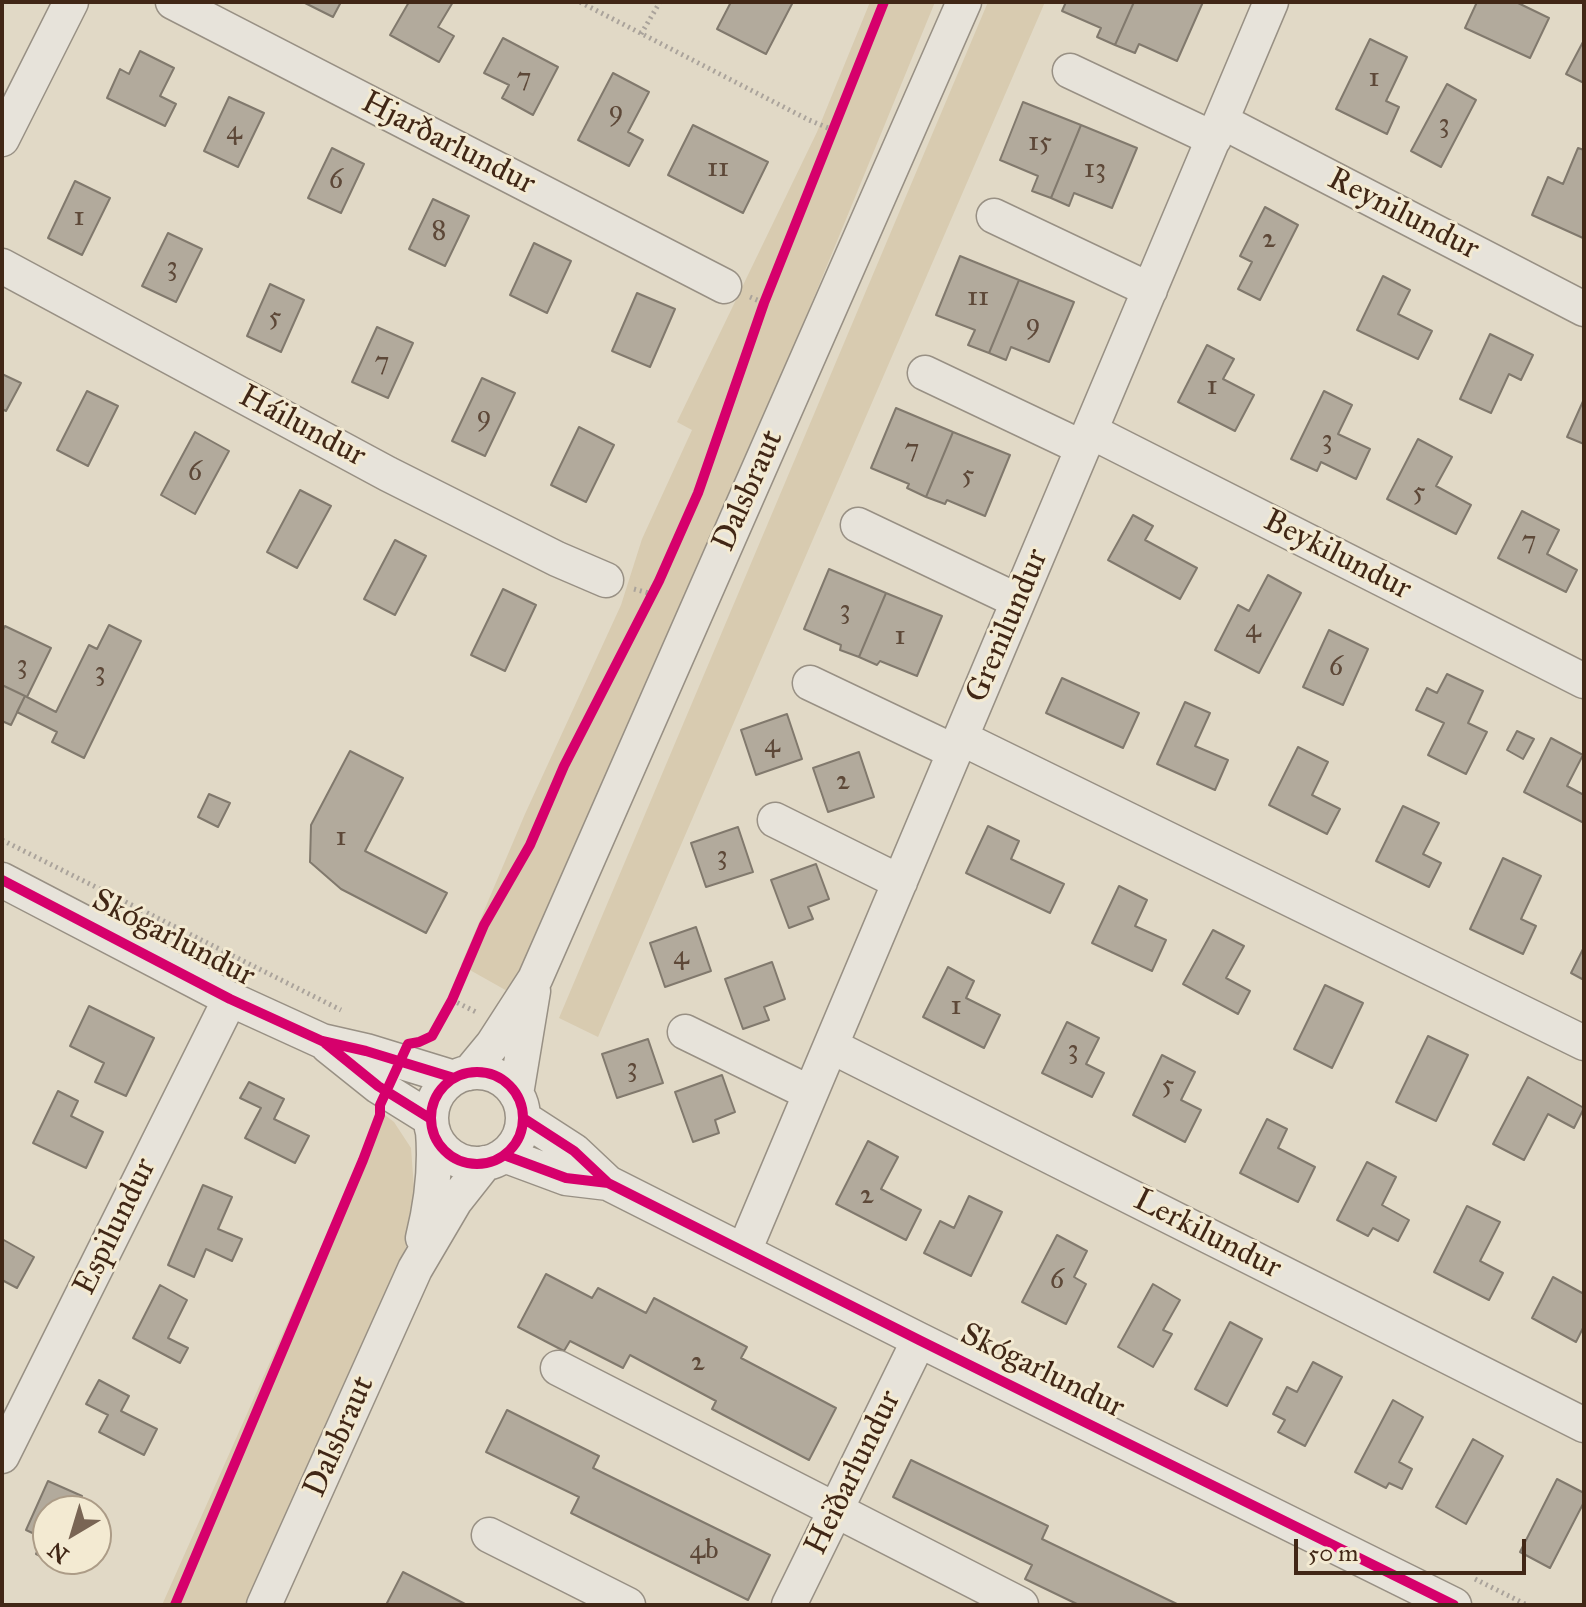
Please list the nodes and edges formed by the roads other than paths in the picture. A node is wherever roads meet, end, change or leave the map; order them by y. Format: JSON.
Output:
{"nodes":[{"id":1,"x":71,"y":2,"type":"edge"},
{"id":2,"x":173,"y":2,"type":"edge"},
{"id":3,"x":964,"y":2,"type":"edge"},
{"id":4,"x":1271,"y":2,"type":"edge"},
{"id":5,"x":1070,"y":71,"type":"dead end"},
{"id":6,"x":1217,"y":130,"type":"junction"},
{"id":7,"x":2,"y":139,"type":"edge"},
{"id":8,"x":994,"y":216,"type":"dead end"},
{"id":9,"x":2,"y":266,"type":"edge"},
{"id":10,"x":724,"y":286,"type":"dead end"},
{"id":11,"x":1150,"y":290,"type":"junction"},
{"id":12,"x":1584,"y":309,"type":"edge"},
{"id":13,"x":925,"y":373,"type":"dead end"},
{"id":14,"x":1087,"y":439,"type":"junction"},
{"id":15,"x":858,"y":525,"type":"dead end"},
{"id":16,"x":606,"y":580,"type":"dead end"},
{"id":17,"x":1018,"y":601,"type":"junction"},
{"id":18,"x":1584,"y":681,"type":"edge"},
{"id":19,"x":810,"y":683,"type":"dead end"},
{"id":20,"x":958,"y":745,"type":"junction"},
{"id":21,"x":775,"y":820,"type":"dead end"},
{"id":22,"x":2,"y":880,"type":"edge"},
{"id":23,"x":900,"y":882,"type":"junction"},
{"id":24,"x":535,"y":979,"type":"junction"},
{"id":25,"x":230,"y":999,"type":"junction"},
{"id":26,"x":685,"y":1032,"type":"dead end"},
{"id":27,"x":322,"y":1041,"type":"junction"},
{"id":28,"x":1584,"y":1043,"type":"edge"},
{"id":29,"x":831,"y":1046,"type":"junction"},
{"id":30,"x":461,"y":1075,"type":"junction"},
{"id":31,"x":810,"y":1093,"type":"junction"},
{"id":32,"x":520,"y":1106,"type":"junction"},
{"id":33,"x":432,"y":1125,"type":"junction"},
{"id":34,"x":495,"y":1159,"type":"junction"},
{"id":35,"x":608,"y":1183,"type":"junction"},
{"id":36,"x":744,"y":1251,"type":"junction"},
{"id":37,"x":415,"y":1269,"type":"junction"},
{"id":38,"x":919,"y":1340,"type":"junction"},
{"id":39,"x":558,"y":1368,"type":"dead end"},
{"id":40,"x":1584,"y":1425,"type":"edge"},
{"id":41,"x":2,"y":1456,"type":"edge"},
{"id":42,"x":835,"y":1511,"type":"junction"},
{"id":43,"x":489,"y":1535,"type":"dead end"},
{"id":44,"x":1462,"y":1591,"type":"edge"},
{"id":45,"x":264,"y":1605,"type":"edge"},
{"id":46,"x":628,"y":1605,"type":"edge"},
{"id":47,"x":789,"y":1605,"type":"edge"},
{"id":48,"x":1021,"y":1605,"type":"edge"}],
"edges":[{"from":1,"to":7,"type":"street"},
{"from":2,"to":10,"type":"street","name":"Hjarðarlundur"},
{"from":3,"to":24,"type":"street","name":"Dalsbraut"},
{"from":4,"to":6,"type":"street","name":"Grenilundur"},
{"from":5,"to":6,"type":"street","name":"Reynilundur"},
{"from":6,"to":11,"type":"street","name":"Grenilundur"},
{"from":6,"to":12,"type":"street","name":"Reynilundur"},
{"from":8,"to":11,"type":"street"},
{"from":9,"to":16,"type":"street","name":"Háilundur"},
{"from":11,"to":14,"type":"street","name":"Grenilundur"},
{"from":13,"to":14,"type":"street","name":"Beykilundur"},
{"from":14,"to":17,"type":"street","name":"Grenilundur"},
{"from":14,"to":18,"type":"street","name":"Beykilundur"},
{"from":15,"to":17,"type":"street"},
{"from":17,"to":20,"type":"street","name":"Grenilundur"},
{"from":19,"to":20,"type":"street"},
{"from":20,"to":23,"type":"street","name":"Grenilundur"},
{"from":20,"to":28,"type":"street"},
{"from":21,"to":23,"type":"street"},
{"from":22,"to":25,"type":"street","name":"Skógarlundur"},
{"from":23,"to":29,"type":"street","name":"Grenilundur"},
{"from":24,"to":30,"type":"street","name":"Dalsbraut"},
{"from":24,"to":32,"type":"street","name":"Dalsbraut"},
{"from":25,"to":27,"type":"street","name":"Skógarlundur"},
{"from":25,"to":41,"type":"street","name":"Espilundur"},
{"from":26,"to":31,"type":"street"},
{"from":27,"to":30,"type":"street","name":"Skógarlundur"},
{"from":27,"to":33,"type":"street","name":"Skógarlundur"},
{"from":29,"to":31,"type":"street","name":"Grenilundur"},
{"from":29,"to":40,"type":"street","name":"Lerkilundur"},
{"from":30,"to":32,"type":"street"},
{"from":30,"to":33,"type":"street"},
{"from":31,"to":36,"type":"street","name":"Grenilundur"},
{"from":32,"to":34,"type":"street"},
{"from":32,"to":35,"type":"street","name":"Skógarlundur"},
{"from":33,"to":34,"type":"street"},
{"from":33,"to":37,"type":"street","name":"Dalsbraut"},
{"from":34,"to":35,"type":"street","name":"Skógarlundur"},
{"from":34,"to":37,"type":"street","name":"Dalsbraut"},
{"from":35,"to":36,"type":"street","name":"Skógarlundur"},
{"from":36,"to":38,"type":"street","name":"Skógarlundur"},
{"from":37,"to":45,"type":"street","name":"Dalsbraut"},
{"from":38,"to":42,"type":"street","name":"Heiðarlundur"},
{"from":38,"to":44,"type":"street","name":"Skógarlundur"},
{"from":39,"to":42,"type":"street"},
{"from":42,"to":47,"type":"street","name":"Heiðarlundur"},
{"from":42,"to":48,"type":"street"},
{"from":43,"to":46,"type":"street"}]}
